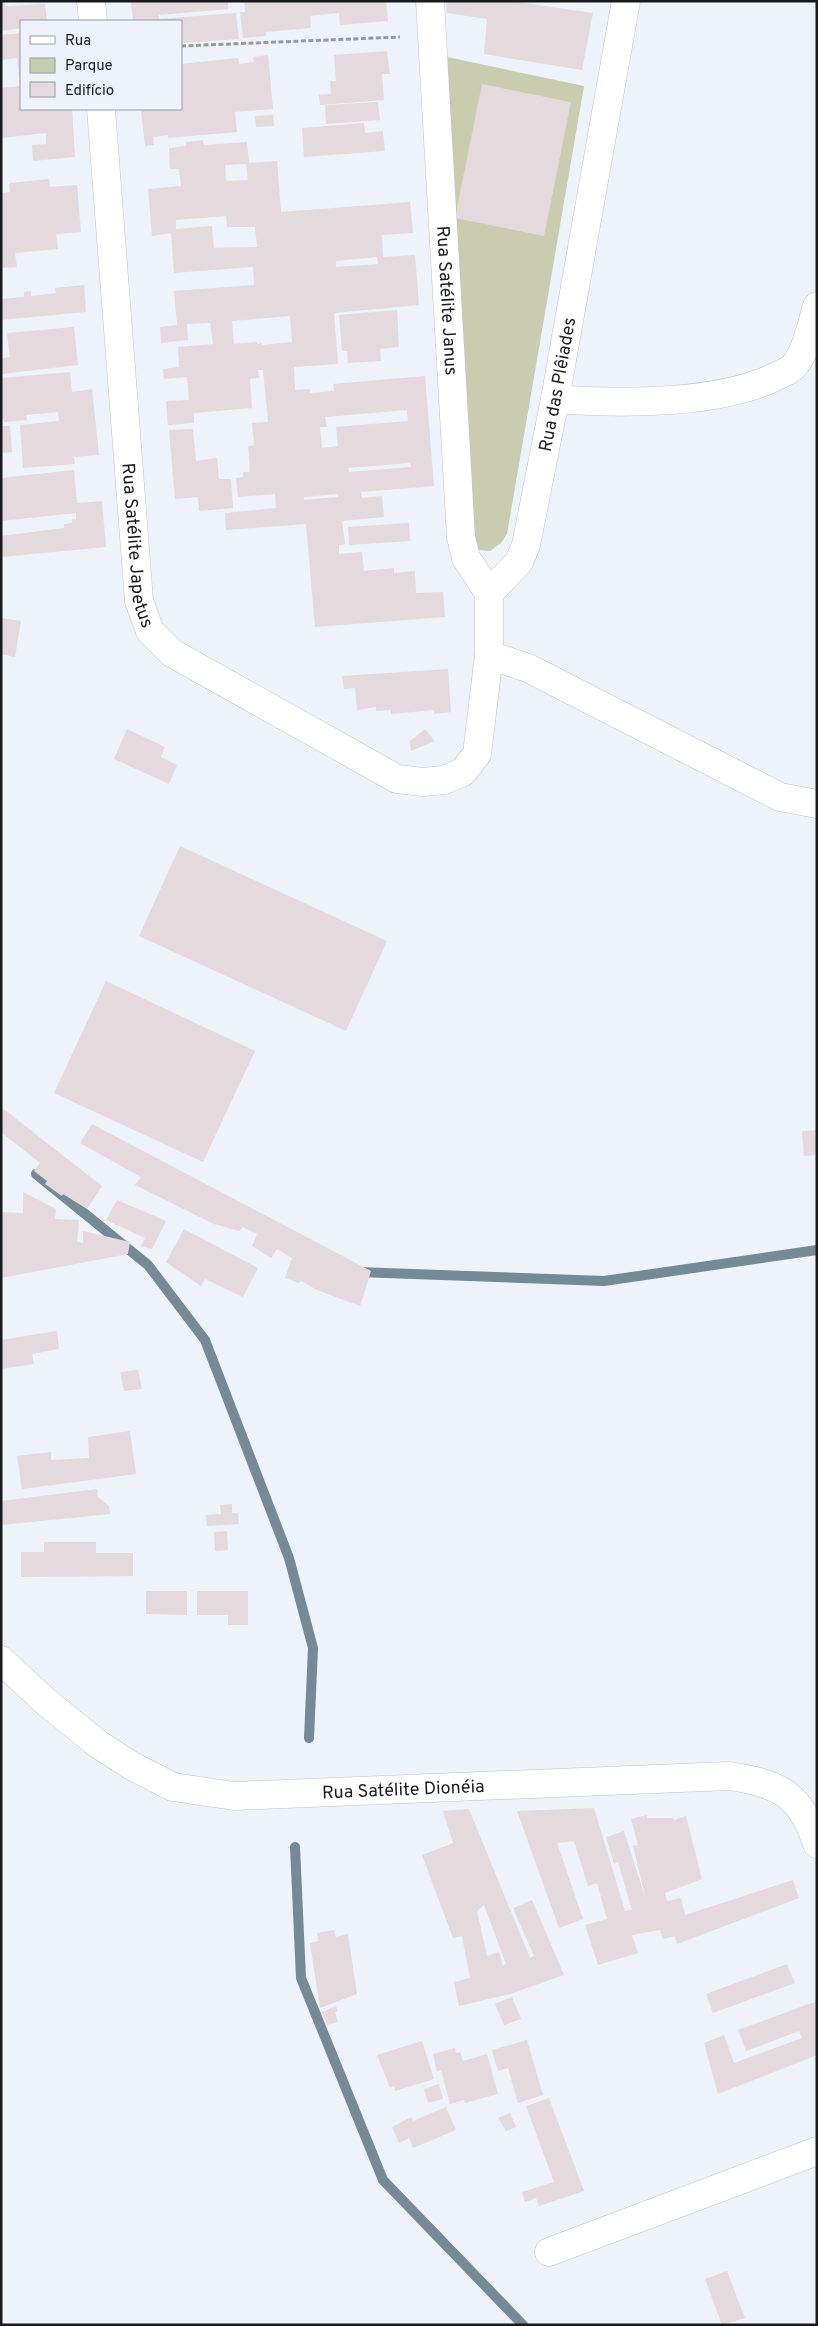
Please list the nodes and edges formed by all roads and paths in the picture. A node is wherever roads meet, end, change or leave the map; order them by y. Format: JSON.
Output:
{"nodes":[{"id":1,"x":91,"y":1,"type":"edge"},
{"id":2,"x":430,"y":1,"type":"edge"},
{"id":3,"x":626,"y":1,"type":"edge"},
{"id":4,"x":93,"y":20,"type":"edge"},
{"id":5,"x":433,"y":35,"type":"junction"},
{"id":6,"x":182,"y":46,"type":"edge"},
{"id":7,"x":101,"y":110,"type":"edge"},
{"id":8,"x":817,"y":306,"type":"edge"},
{"id":9,"x":556,"y":399,"type":"junction"},
{"id":10,"x":489,"y":593,"type":"junction"},
{"id":11,"x":489,"y":655,"type":"junction"},
{"id":12,"x":817,"y":804,"type":"edge"},
{"id":13,"x":1,"y":1660,"type":"edge"},
{"id":14,"x":817,"y":1844,"type":"edge"},
{"id":15,"x":817,"y":2151,"type":"edge"},
{"id":16,"x":549,"y":2252,"type":"dead end"}],
"edges":[{"from":1,"to":4,"type":"street"},
{"from":2,"to":5,"type":"street","name":"Rua Satélite Janus"},
{"from":3,"to":9,"type":"street","name":"Rua das Plêiades"},
{"from":5,"to":6,"type":"path"},
{"from":5,"to":10,"type":"street","name":"Rua Satélite Janus"},
{"from":7,"to":11,"type":"street","name":"Rua Satélite Japetus"},
{"from":8,"to":9,"type":"street"},
{"from":9,"to":10,"type":"street","name":"Rua das Plêiades"},
{"from":10,"to":11,"type":"street"},
{"from":11,"to":12,"type":"street"},
{"from":13,"to":14,"type":"street","name":"Rua Satélite Dionéia"},
{"from":15,"to":16,"type":"street"}]}
